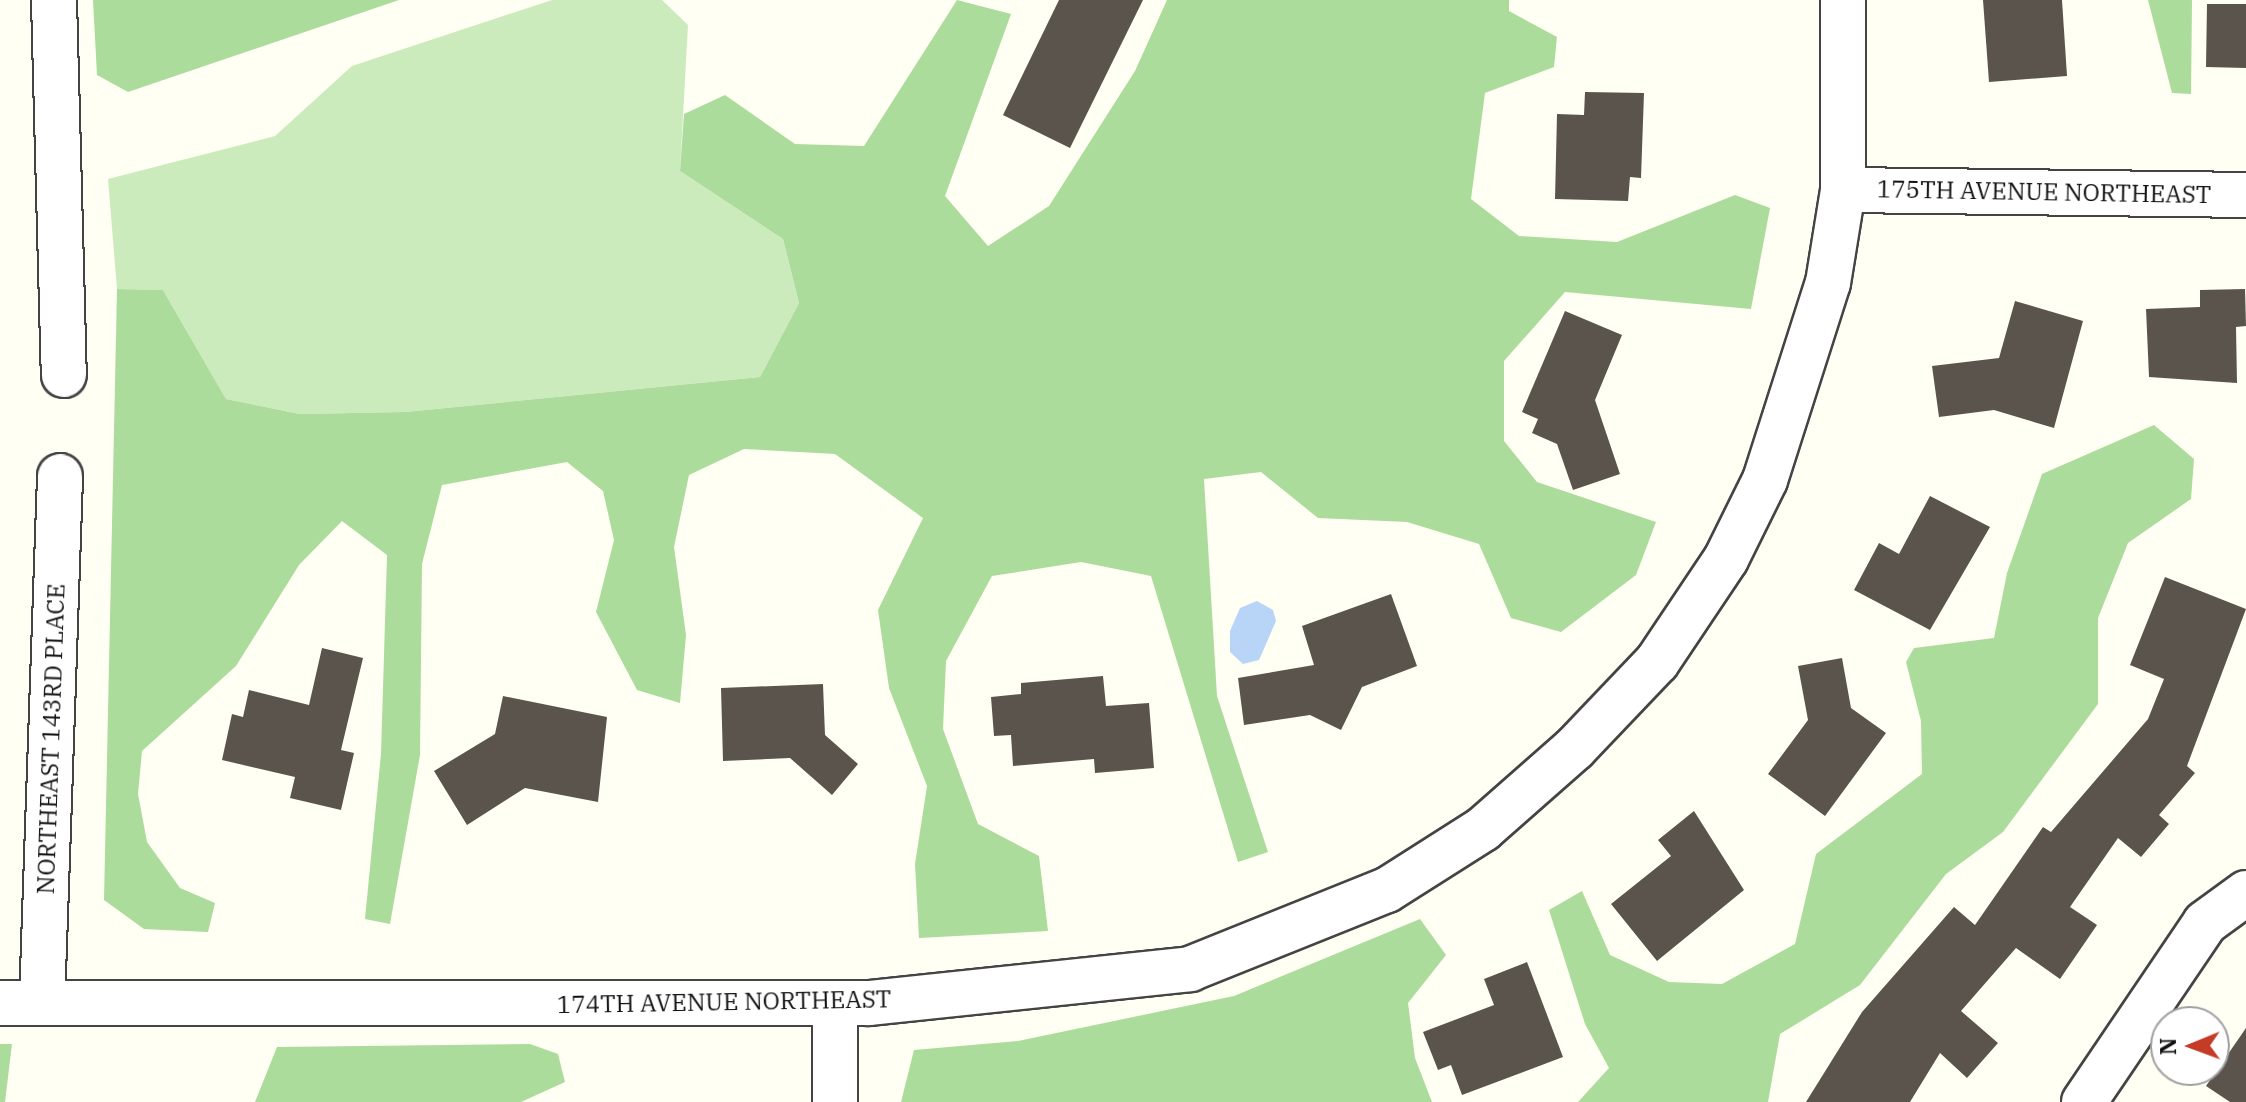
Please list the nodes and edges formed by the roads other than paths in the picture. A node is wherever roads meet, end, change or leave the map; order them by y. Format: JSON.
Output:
{"nodes":[{"id":1,"x":54,"y":0,"type":"edge"},
{"id":2,"x":1843,"y":0,"type":"edge"},
{"id":3,"x":1843,"y":190,"type":"junction"},
{"id":4,"x":2246,"y":195,"type":"edge"},
{"id":5,"x":64,"y":375,"type":"dead end"},
{"id":6,"x":60,"y":476,"type":"dead end"},
{"id":7,"x":2246,"y":893,"type":"edge"},
{"id":8,"x":21,"y":1003,"type":"edge"},
{"id":9,"x":835,"y":1006,"type":"junction"},
{"id":10,"x":835,"y":1102,"type":"edge"},
{"id":11,"x":2084,"y":1102,"type":"edge"}],
"edges":[{"from":1,"to":5,"type":"street"},
{"from":2,"to":3,"type":"street","name":"174TH AVENUE NORTHEAST"},
{"from":3,"to":4,"type":"street","name":"175TH AVENUE NORTHEAST"},
{"from":3,"to":9,"type":"street","name":"174TH AVENUE NORTHEAST"},
{"from":6,"to":8,"type":"street","name":"NORTHEAST 143RD PLACE"},
{"from":7,"to":11,"type":"street"},
{"from":8,"to":9,"type":"street","name":"174TH AVENUE NORTHEAST"},
{"from":9,"to":10,"type":"street"}]}
